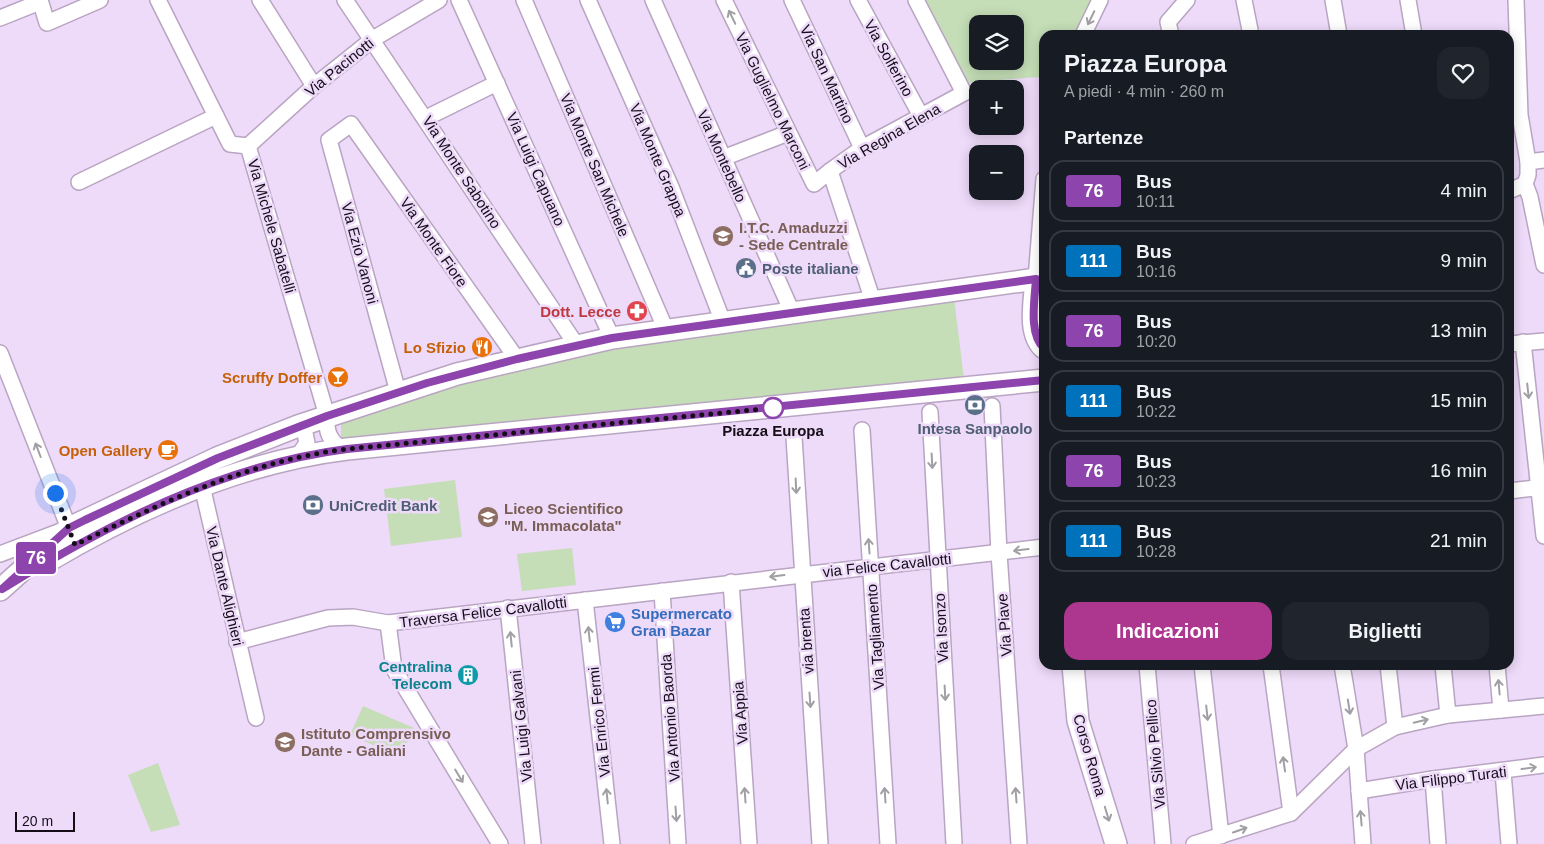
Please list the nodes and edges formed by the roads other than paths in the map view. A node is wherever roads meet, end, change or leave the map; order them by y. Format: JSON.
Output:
{"nodes":[{"id":1,"x":100,"y":0,"type":"edge"},
{"id":2,"x":158,"y":0,"type":"edge"},
{"id":3,"x":260,"y":0,"type":"edge"},
{"id":4,"x":345,"y":0,"type":"edge"},
{"id":5,"x":439,"y":0,"type":"edge"},
{"id":6,"x":459,"y":0,"type":"edge"},
{"id":7,"x":524,"y":0,"type":"edge"},
{"id":8,"x":588,"y":0,"type":"edge"},
{"id":9,"x":653,"y":0,"type":"edge"},
{"id":10,"x":724,"y":0,"type":"edge"},
{"id":11,"x":792,"y":0,"type":"edge"},
{"id":12,"x":858,"y":0,"type":"edge"},
{"id":13,"x":916,"y":0,"type":"edge"},
{"id":14,"x":1100,"y":0,"type":"edge"},
{"id":15,"x":1187,"y":0,"type":"edge"},
{"id":16,"x":1244,"y":0,"type":"edge"},
{"id":17,"x":1333,"y":0,"type":"edge"},
{"id":18,"x":1408,"y":0,"type":"edge"},
{"id":19,"x":1516,"y":0,"type":"edge"},
{"id":20,"x":40,"y":1,"type":"edge"},
{"id":21,"x":0,"y":18,"type":"edge"},
{"id":22,"x":1085,"y":30,"type":"edge"},
{"id":23,"x":1170,"y":30,"type":"edge"},
{"id":24,"x":1250,"y":30,"type":"edge"},
{"id":25,"x":1339,"y":30,"type":"edge"},
{"id":26,"x":1413,"y":30,"type":"edge"},
{"id":27,"x":374,"y":39,"type":"junction"},
{"id":28,"x":496,"y":83,"type":"junction"},
{"id":29,"x":314,"y":86,"type":"junction"},
{"id":30,"x":216,"y":116,"type":"junction"},
{"id":31,"x":921,"y":116,"type":"junction"},
{"id":32,"x":426,"y":118,"type":"junction"},
{"id":33,"x":351,"y":124,"type":"joint"},
{"id":34,"x":788,"y":133,"type":"junction"},
{"id":35,"x":248,"y":146,"type":"junction"},
{"id":36,"x":862,"y":148,"type":"junction"},
{"id":37,"x":723,"y":158,"type":"junction"},
{"id":38,"x":1544,"y":160,"type":"edge"},
{"id":39,"x":1528,"y":162,"type":"junction"},
{"id":40,"x":830,"y":171,"type":"junction"},
{"id":41,"x":79,"y":182,"type":"dead end"},
{"id":42,"x":1525,"y":184,"type":"junction"},
{"id":43,"x":1514,"y":189,"type":"edge"},
{"id":44,"x":1544,"y":265,"type":"edge"},
{"id":45,"x":1039,"y":281,"type":"edge"},
{"id":46,"x":873,"y":301,"type":"junction"},
{"id":47,"x":792,"y":312,"type":"junction"},
{"id":48,"x":1039,"y":315,"type":"edge"},
{"id":49,"x":723,"y":322,"type":"junction"},
{"id":50,"x":666,"y":330,"type":"junction"},
{"id":51,"x":612,"y":338,"type":"junction"},
{"id":52,"x":1039,"y":341,"type":"edge"},
{"id":53,"x":1544,"y":341,"type":"edge"},
{"id":54,"x":1516,"y":343,"type":"edge"},
{"id":55,"x":577,"y":346,"type":"junction"},
{"id":56,"x":0,"y":353,"type":"edge"},
{"id":57,"x":517,"y":359,"type":"junction"},
{"id":58,"x":1039,"y":378,"type":"edge"},
{"id":59,"x":398,"y":392,"type":"junction"},
{"id":60,"x":992,"y":406,"type":"dead end"},
{"id":61,"x":930,"y":412,"type":"dead end"},
{"id":62,"x":327,"y":416,"type":"junction"},
{"id":63,"x":862,"y":430,"type":"dead end"},
{"id":64,"x":794,"y":437,"type":"dead end"},
{"id":65,"x":301,"y":442,"type":"junction"},
{"id":66,"x":341,"y":449,"type":"junction"},
{"id":67,"x":218,"y":458,"type":"junction"},
{"id":68,"x":202,"y":486,"type":"junction"},
{"id":69,"x":1541,"y":488,"type":"edge"},
{"id":70,"x":1514,"y":491,"type":"edge"},
{"id":71,"x":72,"y":536,"type":"junction"},
{"id":72,"x":1544,"y":536,"type":"edge"},
{"id":73,"x":1039,"y":548,"type":"edge"},
{"id":74,"x":999,"y":552,"type":"junction"},
{"id":75,"x":0,"y":554,"type":"edge"},
{"id":76,"x":937,"y":560,"type":"junction"},
{"id":77,"x":871,"y":567,"type":"junction"},
{"id":78,"x":802,"y":573,"type":"junction"},
{"id":79,"x":731,"y":582,"type":"junction"},
{"id":80,"x":0,"y":589,"type":"edge"},
{"id":81,"x":662,"y":591,"type":"junction"},
{"id":82,"x":585,"y":600,"type":"junction"},
{"id":83,"x":508,"y":608,"type":"junction"},
{"id":84,"x":388,"y":622,"type":"junction"},
{"id":85,"x":237,"y":642,"type":"junction"},
{"id":86,"x":1073,"y":670,"type":"edge"},
{"id":87,"x":1147,"y":670,"type":"edge"},
{"id":88,"x":1203,"y":670,"type":"edge"},
{"id":89,"x":1272,"y":670,"type":"edge"},
{"id":90,"x":1343,"y":670,"type":"edge"},
{"id":91,"x":1389,"y":670,"type":"edge"},
{"id":92,"x":1444,"y":670,"type":"edge"},
{"id":93,"x":1497,"y":670,"type":"edge"},
{"id":94,"x":1544,"y":706,"type":"edge"},
{"id":95,"x":1501,"y":710,"type":"junction"},
{"id":96,"x":1448,"y":715,"type":"junction"},
{"id":97,"x":256,"y":718,"type":"dead end"},
{"id":98,"x":1395,"y":727,"type":"junction"},
{"id":99,"x":1356,"y":749,"type":"junction"},
{"id":100,"x":1544,"y":766,"type":"edge"},
{"id":101,"x":1503,"y":772,"type":"junction"},
{"id":102,"x":1433,"y":779,"type":"junction"},
{"id":103,"x":1359,"y":791,"type":"junction"},
{"id":104,"x":1290,"y":813,"type":"junction"},
{"id":105,"x":1221,"y":836,"type":"junction"},
{"id":106,"x":500,"y":844,"type":"edge"},
{"id":107,"x":533,"y":844,"type":"edge"},
{"id":108,"x":612,"y":844,"type":"edge"},
{"id":109,"x":678,"y":844,"type":"edge"},
{"id":110,"x":749,"y":844,"type":"edge"},
{"id":111,"x":820,"y":844,"type":"edge"},
{"id":112,"x":888,"y":844,"type":"edge"},
{"id":113,"x":954,"y":844,"type":"edge"},
{"id":114,"x":1019,"y":844,"type":"edge"},
{"id":115,"x":1116,"y":844,"type":"edge"},
{"id":116,"x":1163,"y":844,"type":"edge"},
{"id":117,"x":1194,"y":844,"type":"edge"},
{"id":118,"x":1363,"y":844,"type":"edge"},
{"id":119,"x":1438,"y":844,"type":"edge"},
{"id":120,"x":1509,"y":844,"type":"edge"}],
"edges":[{"from":1,"to":20,"type":"street"},
{"from":2,"to":30,"type":"street","name":"Via Michele Sabatelli"},
{"from":3,"to":29,"type":"street"},
{"from":4,"to":27,"type":"street","name":"Via Monte Sabotino"},
{"from":5,"to":27,"type":"street","name":"Via Pacinotti"},
{"from":6,"to":28,"type":"street","name":"Via Luigi Capuano"},
{"from":7,"to":50,"type":"street","name":"Via Monte San Michele"},
{"from":8,"to":49,"type":"street","name":"Via Monte Grappa"},
{"from":9,"to":37,"type":"street","name":"Via Montebello"},
{"from":34,"to":10,"type":"street","name":"Via Guglielmo Marconi","one_way":true},
{"from":11,"to":36,"type":"street","name":"Via San Martino"},
{"from":12,"to":31,"type":"street","name":"Via Solferino"},
{"from":13,"to":31,"type":"street","name":"Via Regina Elena"},
{"from":14,"to":22,"type":"street","one_way":true},
{"from":15,"to":23,"type":"street"},
{"from":16,"to":24,"type":"street"},
{"from":17,"to":25,"type":"street"},
{"from":18,"to":26,"type":"street"},
{"from":19,"to":39,"type":"street"},
{"from":20,"to":21,"type":"street"},
{"from":27,"to":29,"type":"street","name":"Via Pacinotti"},
{"from":27,"to":32,"type":"street","name":"Via Monte Sabotino"},
{"from":28,"to":32,"type":"street"},
{"from":28,"to":51,"type":"street","name":"Via Luigi Capuano"},
{"from":29,"to":35,"type":"street","name":"Via Pacinotti"},
{"from":30,"to":35,"type":"street","name":"Via Michele Sabatelli"},
{"from":30,"to":41,"type":"street"},
{"from":31,"to":36,"type":"street","name":"Via Regina Elena"},
{"from":32,"to":55,"type":"street","name":"Via Monte Sabotino"},
{"from":33,"to":57,"type":"street","name":"Via Monte Fiore"},
{"from":33,"to":59,"type":"street","name":"Via Ezio Vanoni"},
{"from":34,"to":37,"type":"street"},
{"from":34,"to":40,"type":"street","name":"Via Guglielmo Marconi"},
{"from":35,"to":62,"type":"street","name":"Via Michele Sabatelli"},
{"from":36,"to":40,"type":"street","name":"Via Regina Elena"},
{"from":37,"to":47,"type":"street","name":"Via Montebello"},
{"from":38,"to":39,"type":"street"},
{"from":39,"to":42,"type":"street"},
{"from":40,"to":46,"type":"street","name":"Via Regina Elena"},
{"from":42,"to":43,"type":"street"},
{"from":42,"to":44,"type":"street"},
{"from":45,"to":46,"type":"main road"},
{"from":46,"to":47,"type":"main road"},
{"from":47,"to":49,"type":"main road"},
{"from":48,"to":52,"type":"main road"},
{"from":49,"to":50,"type":"main road"},
{"from":50,"to":51,"type":"main road"},
{"from":51,"to":55,"type":"main road"},
{"from":53,"to":54,"type":"street"},
{"from":54,"to":69,"type":"street","one_way":true},
{"from":55,"to":57,"type":"main road"},
{"from":71,"to":56,"type":"street","one_way":true},
{"from":57,"to":59,"type":"main road"},
{"from":58,"to":66,"type":"main road"},
{"from":59,"to":62,"type":"main road"},
{"from":60,"to":74,"type":"street","name":"Via Piave"},
{"from":61,"to":76,"type":"street","name":"Via Isonzo","one_way":true},
{"from":62,"to":65,"type":"main road"},
{"from":62,"to":66,"type":"street","name":"Via Michele Sabatelli"},
{"from":77,"to":63,"type":"street","name":"Via Tagliamento","one_way":true},
{"from":64,"to":78,"type":"street","name":"via brenta","one_way":true},
{"from":65,"to":66,"type":"main road"},
{"from":65,"to":67,"type":"main road"},
{"from":65,"to":68,"type":"main road"},
{"from":67,"to":68,"type":"street"},
{"from":67,"to":71,"type":"main road"},
{"from":68,"to":71,"type":"main road"},
{"from":68,"to":85,"type":"street","name":"Via Dante Alighieri"},
{"from":69,"to":70,"type":"street"},
{"from":69,"to":72,"type":"street"},
{"from":71,"to":75,"type":"street"},
{"from":71,"to":80,"type":"main road"},
{"from":73,"to":74,"type":"street","name":"via Felice Cavallotti","one_way":true},
{"from":74,"to":76,"type":"street","name":"via Felice Cavallotti"},
{"from":114,"to":74,"type":"street","name":"Via Piave","one_way":true},
{"from":76,"to":77,"type":"street","name":"via Felice Cavallotti"},
{"from":76,"to":113,"type":"street","name":"Via Isonzo","one_way":true},
{"from":77,"to":78,"type":"street","name":"via Felice Cavallotti"},
{"from":112,"to":77,"type":"street","name":"Via Tagliamento","one_way":true},
{"from":78,"to":79,"type":"street","name":"via Felice Cavallotti","one_way":true},
{"from":78,"to":111,"type":"street","name":"via brenta","one_way":true},
{"from":79,"to":81,"type":"street","name":"Traversa Felice Cavallotti"},
{"from":110,"to":79,"type":"street","name":"Via Appia","one_way":true},
{"from":81,"to":82,"type":"street","name":"Traversa Felice Cavallotti"},
{"from":81,"to":109,"type":"street","name":"Via Antonio Baorda","one_way":true},
{"from":82,"to":83,"type":"street","name":"Traversa Felice Cavallotti"},
{"from":108,"to":82,"type":"street","name":"Via Enrico Fermi","one_way":true},
{"from":83,"to":84,"type":"street","name":"Traversa Felice Cavallotti"},
{"from":107,"to":83,"type":"street","name":"Via Luigi Galvani","one_way":true},
{"from":84,"to":85,"type":"street","name":"Traversa Felice Cavallotti"},
{"from":84,"to":106,"type":"street","one_way":true},
{"from":85,"to":97,"type":"street","name":"Via Dante Alighieri"},
{"from":86,"to":115,"type":"main road","name":"Corso Roma","one_way":true},
{"from":87,"to":116,"type":"street","name":"Via Silvio Pellico"},
{"from":88,"to":105,"type":"street","one_way":true},
{"from":104,"to":89,"type":"street","one_way":true},
{"from":90,"to":99,"type":"street","one_way":true},
{"from":91,"to":98,"type":"street"},
{"from":92,"to":96,"type":"street"},
{"from":95,"to":93,"type":"street","one_way":true},
{"from":94,"to":95,"type":"street"},
{"from":95,"to":96,"type":"street"},
{"from":98,"to":96,"type":"street","one_way":true},
{"from":98,"to":99,"type":"street"},
{"from":99,"to":103,"type":"street"},
{"from":99,"to":104,"type":"street"},
{"from":101,"to":100,"type":"street","name":"Via Filippo Turati","one_way":true},
{"from":101,"to":102,"type":"street","name":"Via Filippo Turati"},
{"from":101,"to":120,"type":"street"},
{"from":102,"to":103,"type":"street","name":"Via Filippo Turati"},
{"from":102,"to":119,"type":"street"},
{"from":118,"to":103,"type":"street","one_way":true},
{"from":105,"to":104,"type":"street","one_way":true},
{"from":105,"to":117,"type":"street"}]}
